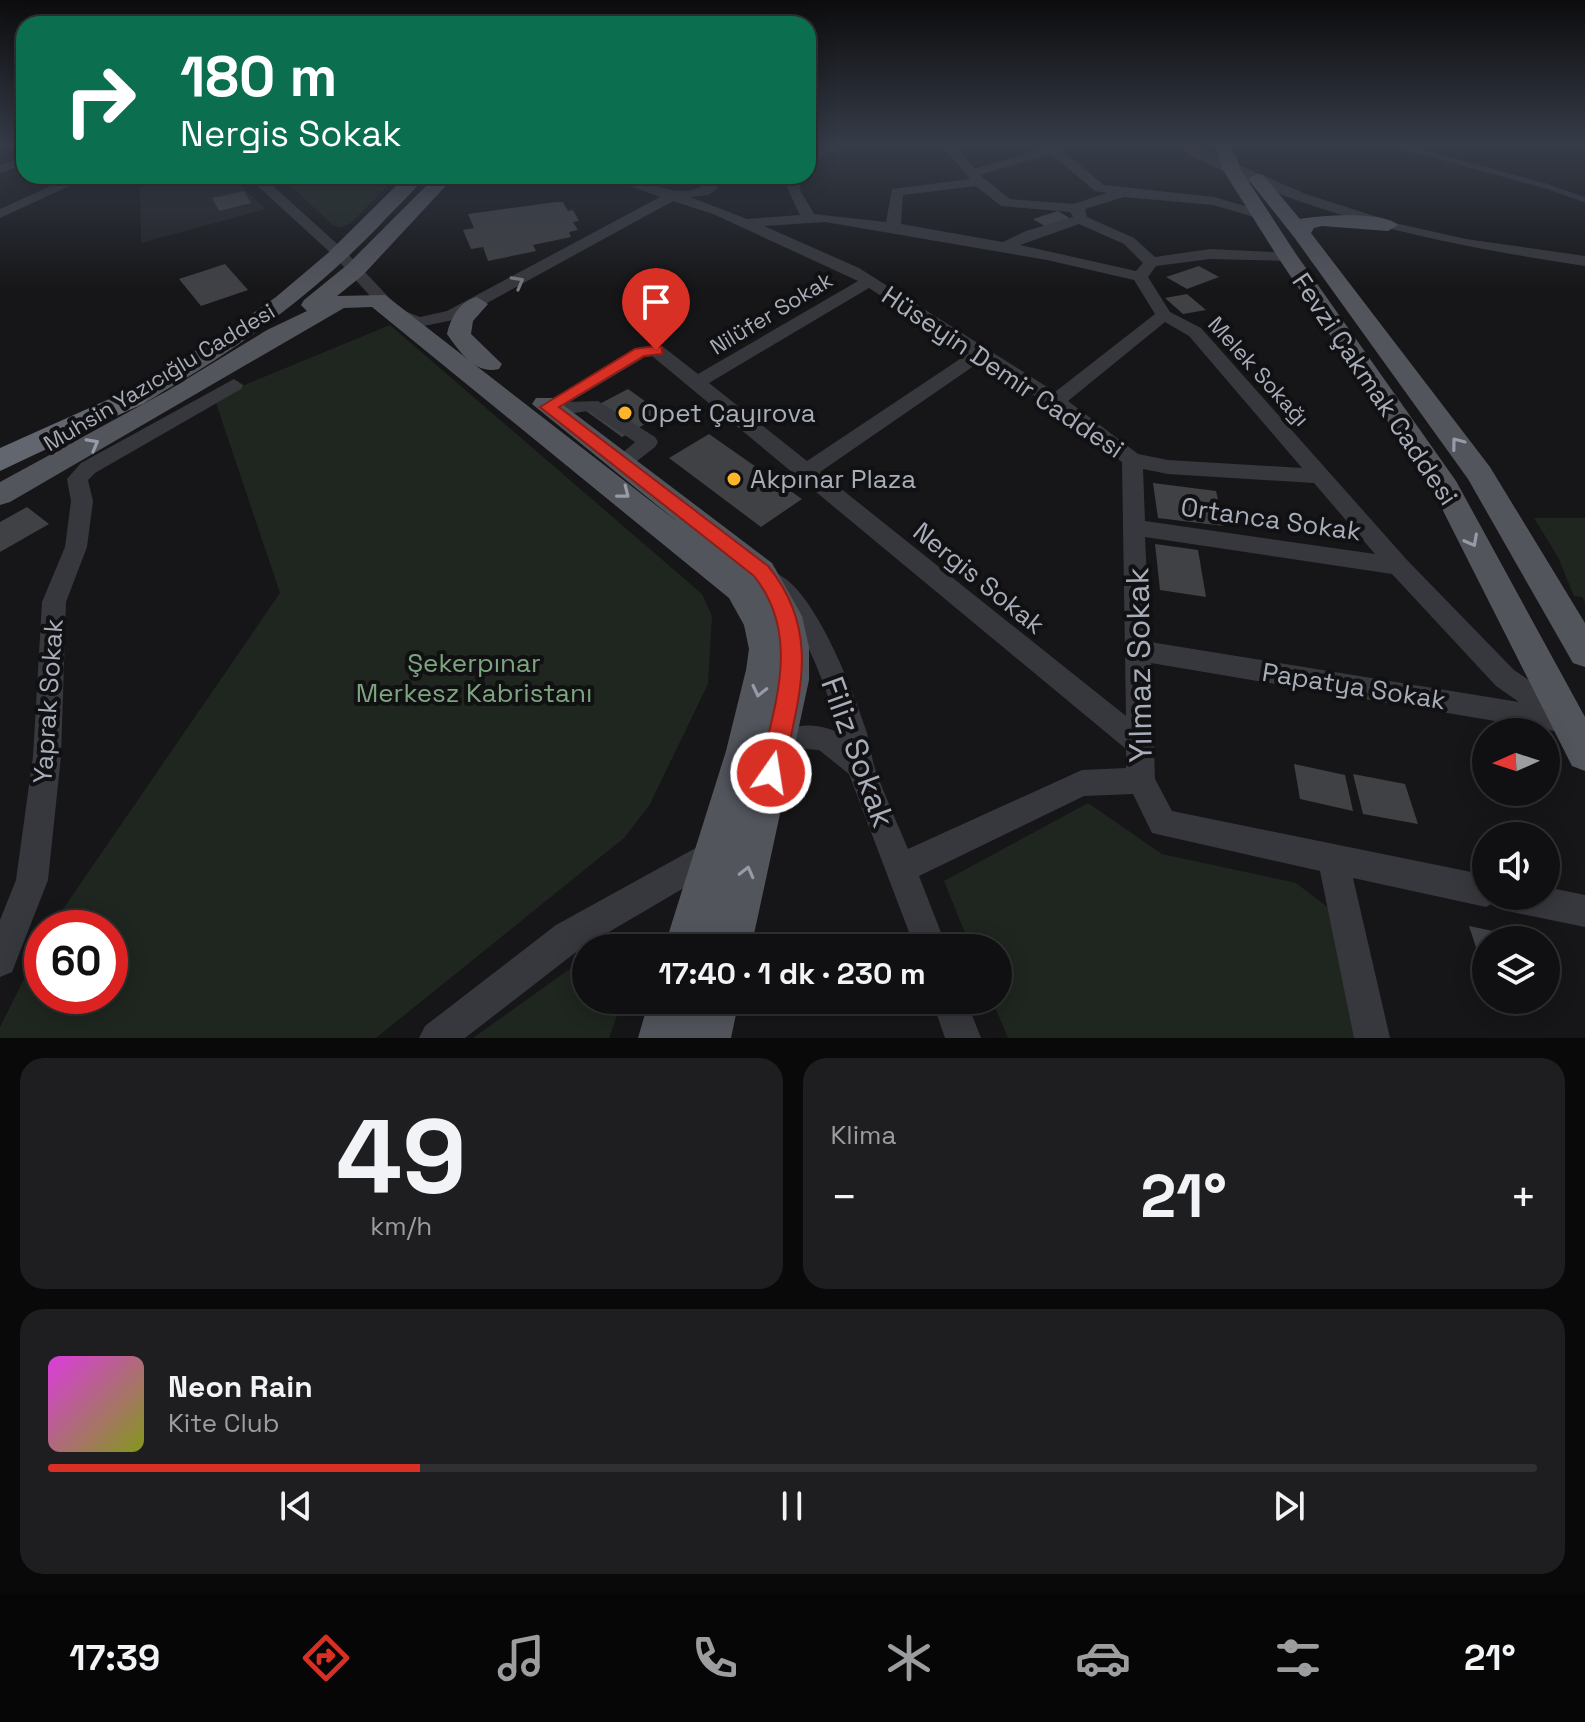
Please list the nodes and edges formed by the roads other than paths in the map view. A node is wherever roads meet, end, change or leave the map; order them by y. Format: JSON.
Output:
{"nodes":[{"id":1,"x":48,"y":192,"type":"edge"},
{"id":2,"x":272,"y":192,"type":"edge"},
{"id":3,"x":403,"y":192,"type":"edge"},
{"id":4,"x":427,"y":192,"type":"edge"},
{"id":5,"x":654,"y":192,"type":"edge"},
{"id":6,"x":666,"y":192,"type":"edge"},
{"id":7,"x":699,"y":192,"type":"edge"},
{"id":8,"x":794,"y":192,"type":"edge"},
{"id":9,"x":897,"y":192,"type":"edge"},
{"id":10,"x":994,"y":192,"type":"edge"},
{"id":11,"x":1222,"y":192,"type":"edge"},
{"id":12,"x":1222,"y":192,"type":"edge"},
{"id":13,"x":1257,"y":192,"type":"edge"},
{"id":14,"x":1299,"y":192,"type":"edge"},
{"id":15,"x":1311,"y":192,"type":"edge"},
{"id":16,"x":1123,"y":193,"type":"joint"},
{"id":17,"x":674,"y":195,"type":"junction"},
{"id":18,"x":1214,"y":201,"type":"junction"},
{"id":19,"x":650,"y":209,"type":"junction"},
{"id":20,"x":1077,"y":213,"type":"junction"},
{"id":21,"x":0,"y":214,"type":"edge"},
{"id":22,"x":810,"y":221,"type":"junction"},
{"id":23,"x":747,"y":223,"type":"junction"},
{"id":24,"x":1388,"y":225,"type":"junction"},
{"id":25,"x":893,"y":227,"type":"junction"},
{"id":26,"x":318,"y":233,"type":"junction"},
{"id":27,"x":1294,"y":244,"type":"junction"},
{"id":28,"x":1003,"y":248,"type":"junction"},
{"id":29,"x":1585,"y":250,"type":"edge"},
{"id":30,"x":1585,"y":261,"type":"edge"},
{"id":31,"x":348,"y":262,"type":"junction"},
{"id":32,"x":1151,"y":262,"type":"junction"},
{"id":33,"x":1140,"y":277,"type":"junction"},
{"id":34,"x":869,"y":281,"type":"junction"},
{"id":35,"x":302,"y":287,"type":"junction"},
{"id":36,"x":477,"y":304,"type":"junction"},
{"id":37,"x":393,"y":312,"type":"junction"},
{"id":38,"x":1164,"y":315,"type":"junction"},
{"id":39,"x":261,"y":346,"type":"junction"},
{"id":40,"x":983,"y":352,"type":"junction"},
{"id":41,"x":696,"y":383,"type":"junction"},
{"id":42,"x":234,"y":385,"type":"dead end"},
{"id":43,"x":134,"y":397,"type":"junction"},
{"id":44,"x":1056,"y":401,"type":"junction"},
{"id":45,"x":550,"y":409,"type":"junction"},
{"id":46,"x":1132,"y":460,"type":"junction"},
{"id":47,"x":0,"y":461,"type":"edge"},
{"id":48,"x":0,"y":471,"type":"edge"},
{"id":49,"x":804,"y":473,"type":"junction"},
{"id":50,"x":1319,"y":476,"type":"junction"},
{"id":51,"x":0,"y":495,"type":"edge"},
{"id":52,"x":1136,"y":528,"type":"junction"},
{"id":53,"x":1399,"y":566,"type":"junction"},
{"id":54,"x":761,"y":571,"type":"junction"},
{"id":55,"x":1139,"y":651,"type":"junction"},
{"id":56,"x":1585,"y":653,"type":"edge"},
{"id":57,"x":1577,"y":738,"type":"edge"},
{"id":58,"x":778,"y":744,"type":"junction"},
{"id":59,"x":1140,"y":744,"type":"junction"},
{"id":60,"x":860,"y":766,"type":"junction"},
{"id":61,"x":1141,"y":781,"type":"junction"},
{"id":62,"x":712,"y":854,"type":"junction"},
{"id":63,"x":1333,"y":859,"type":"junction"},
{"id":64,"x":902,"y":868,"type":"junction"},
{"id":65,"x":1472,"y":888,"type":"edge"},
{"id":66,"x":1560,"y":906,"type":"edge"},
{"id":67,"x":1585,"y":911,"type":"edge"},
{"id":68,"x":690,"y":934,"type":"edge"},
{"id":69,"x":732,"y":934,"type":"edge"},
{"id":70,"x":926,"y":934,"type":"edge"},
{"id":71,"x":0,"y":960,"type":"edge"},
{"id":72,"x":668,"y":1014,"type":"edge"},
{"id":73,"x":713,"y":1014,"type":"edge"},
{"id":74,"x":954,"y":1014,"type":"edge"},
{"id":75,"x":437,"y":1038,"type":"edge"},
{"id":76,"x":662,"y":1038,"type":"edge"},
{"id":77,"x":707,"y":1038,"type":"edge"},
{"id":78,"x":963,"y":1038,"type":"edge"},
{"id":79,"x":1372,"y":1038,"type":"edge"}],
"edges":[{"from":1,"to":21,"type":"street"},
{"from":2,"to":26,"type":"street"},
{"from":3,"to":31,"type":"main road","name":"Muhsin Yazıcığlu Caddesi"},
{"from":4,"to":31,"type":"main road","name":"Muhsin Yazıcığlu Caddesi"},
{"from":5,"to":19,"type":"street"},
{"from":6,"to":17,"type":"street","name":"Hüseyin Demir Caddesi"},
{"from":7,"to":17,"type":"street"},
{"from":8,"to":22,"type":"street"},
{"from":9,"to":25,"type":"street"},
{"from":10,"to":20,"type":"street"},
{"from":11,"to":18,"type":"street"},
{"from":12,"to":18,"type":"street"},
{"from":13,"to":27,"type":"main road","name":"Fevzi Çakmak Caddesi"},
{"from":14,"to":24,"type":"street"},
{"from":15,"to":29,"type":"street"},
{"from":16,"to":18,"type":"street"},
{"from":16,"to":20,"type":"street"},
{"from":17,"to":19,"type":"street"},
{"from":17,"to":23,"type":"street","name":"Hüseyin Demir Caddesi"},
{"from":36,"to":19,"type":"street","one_way":true},
{"from":20,"to":28,"type":"street"},
{"from":20,"to":32,"type":"street"},
{"from":22,"to":23,"type":"street"},
{"from":22,"to":25,"type":"street"},
{"from":23,"to":34,"type":"street","name":"Hüseyin Demir Caddesi"},
{"from":24,"to":27,"type":"main road"},
{"from":24,"to":30,"type":"street"},
{"from":25,"to":28,"type":"street"},
{"from":26,"to":31,"type":"street"},
{"from":26,"to":35,"type":"street"},
{"from":27,"to":32,"type":"street"},
{"from":56,"to":27,"type":"main road","name":"Fevzi Çakmak Caddesi","one_way":true},
{"from":27,"to":57,"type":"main road","name":"Fevzi Çakmak Caddesi","one_way":true},
{"from":28,"to":33,"type":"street"},
{"from":31,"to":35,"type":"main road","name":"Muhsin Yazıcığlu Caddesi"},
{"from":31,"to":37,"type":"street"},
{"from":31,"to":39,"type":"main road","name":"Muhsin Yazıcığlu Caddesi"},
{"from":32,"to":33,"type":"street"},
{"from":33,"to":38,"type":"street","name":"Melek Sokağı"},
{"from":34,"to":40,"type":"street","name":"Hüseyin Demir Caddesi"},
{"from":34,"to":41,"type":"street","name":"Nilüfer Sokak"},
{"from":35,"to":43,"type":"main road","name":"Muhsin Yazıcığlu Caddesi"},
{"from":36,"to":37,"type":"street"},
{"from":36,"to":45,"type":"main road"},
{"from":37,"to":39,"type":"main road"},
{"from":37,"to":62,"type":"main road","one_way":true},
{"from":38,"to":44,"type":"street"},
{"from":38,"to":50,"type":"street","name":"Melek Sokağı"},
{"from":51,"to":39,"type":"main road","name":"Muhsin Yazıcığlu Caddesi","one_way":true},
{"from":40,"to":44,"type":"street","name":"Hüseyin Demir Caddesi"},
{"from":40,"to":49,"type":"street"},
{"from":41,"to":45,"type":"street","name":"Nergis Sokak"},
{"from":41,"to":49,"type":"street","name":"Nergis Sokak"},
{"from":42,"to":71,"type":"street","name":"Yaprak Sokak"},
{"from":43,"to":47,"type":"highway"},
{"from":43,"to":48,"type":"main road","name":"Muhsin Yazıcığlu Caddesi"},
{"from":44,"to":46,"type":"street","name":"Hüseyin Demir Caddesi"},
{"from":45,"to":54,"type":"main road"},
{"from":46,"to":50,"type":"street","name":"Hüseyin Demir Caddesi"},
{"from":46,"to":52,"type":"street","name":"Yılmaz Sokak"},
{"from":49,"to":59,"type":"street","name":"Nergis Sokak"},
{"from":50,"to":53,"type":"street"},
{"from":52,"to":53,"type":"street","name":"Ortanca Sokak"},
{"from":52,"to":55,"type":"street","name":"Yılmaz Sokak"},
{"from":53,"to":57,"type":"street"},
{"from":54,"to":58,"type":"main road"},
{"from":54,"to":60,"type":"street","name":"Filiz Sokak"},
{"from":55,"to":57,"type":"street","name":"Papatya Sokak"},
{"from":55,"to":59,"type":"street","name":"Yılmaz Sokak"},
{"from":58,"to":60,"type":"street"},
{"from":69,"to":58,"type":"main road","one_way":true},
{"from":59,"to":61,"type":"street","name":"Yılmaz Sokak"},
{"from":60,"to":64,"type":"street","name":"Filiz Sokak"},
{"from":61,"to":63,"type":"street","name":"Yılmaz Sokak"},
{"from":61,"to":64,"type":"street"},
{"from":62,"to":68,"type":"main road"},
{"from":62,"to":75,"type":"street"},
{"from":63,"to":65,"type":"street","name":"Yılmaz Sokak"},
{"from":63,"to":79,"type":"street"},
{"from":64,"to":70,"type":"street","name":"Filiz Sokak"},
{"from":66,"to":67,"type":"street"},
{"from":72,"to":76,"type":"main road"},
{"from":73,"to":77,"type":"main road"},
{"from":74,"to":78,"type":"street"}]}
